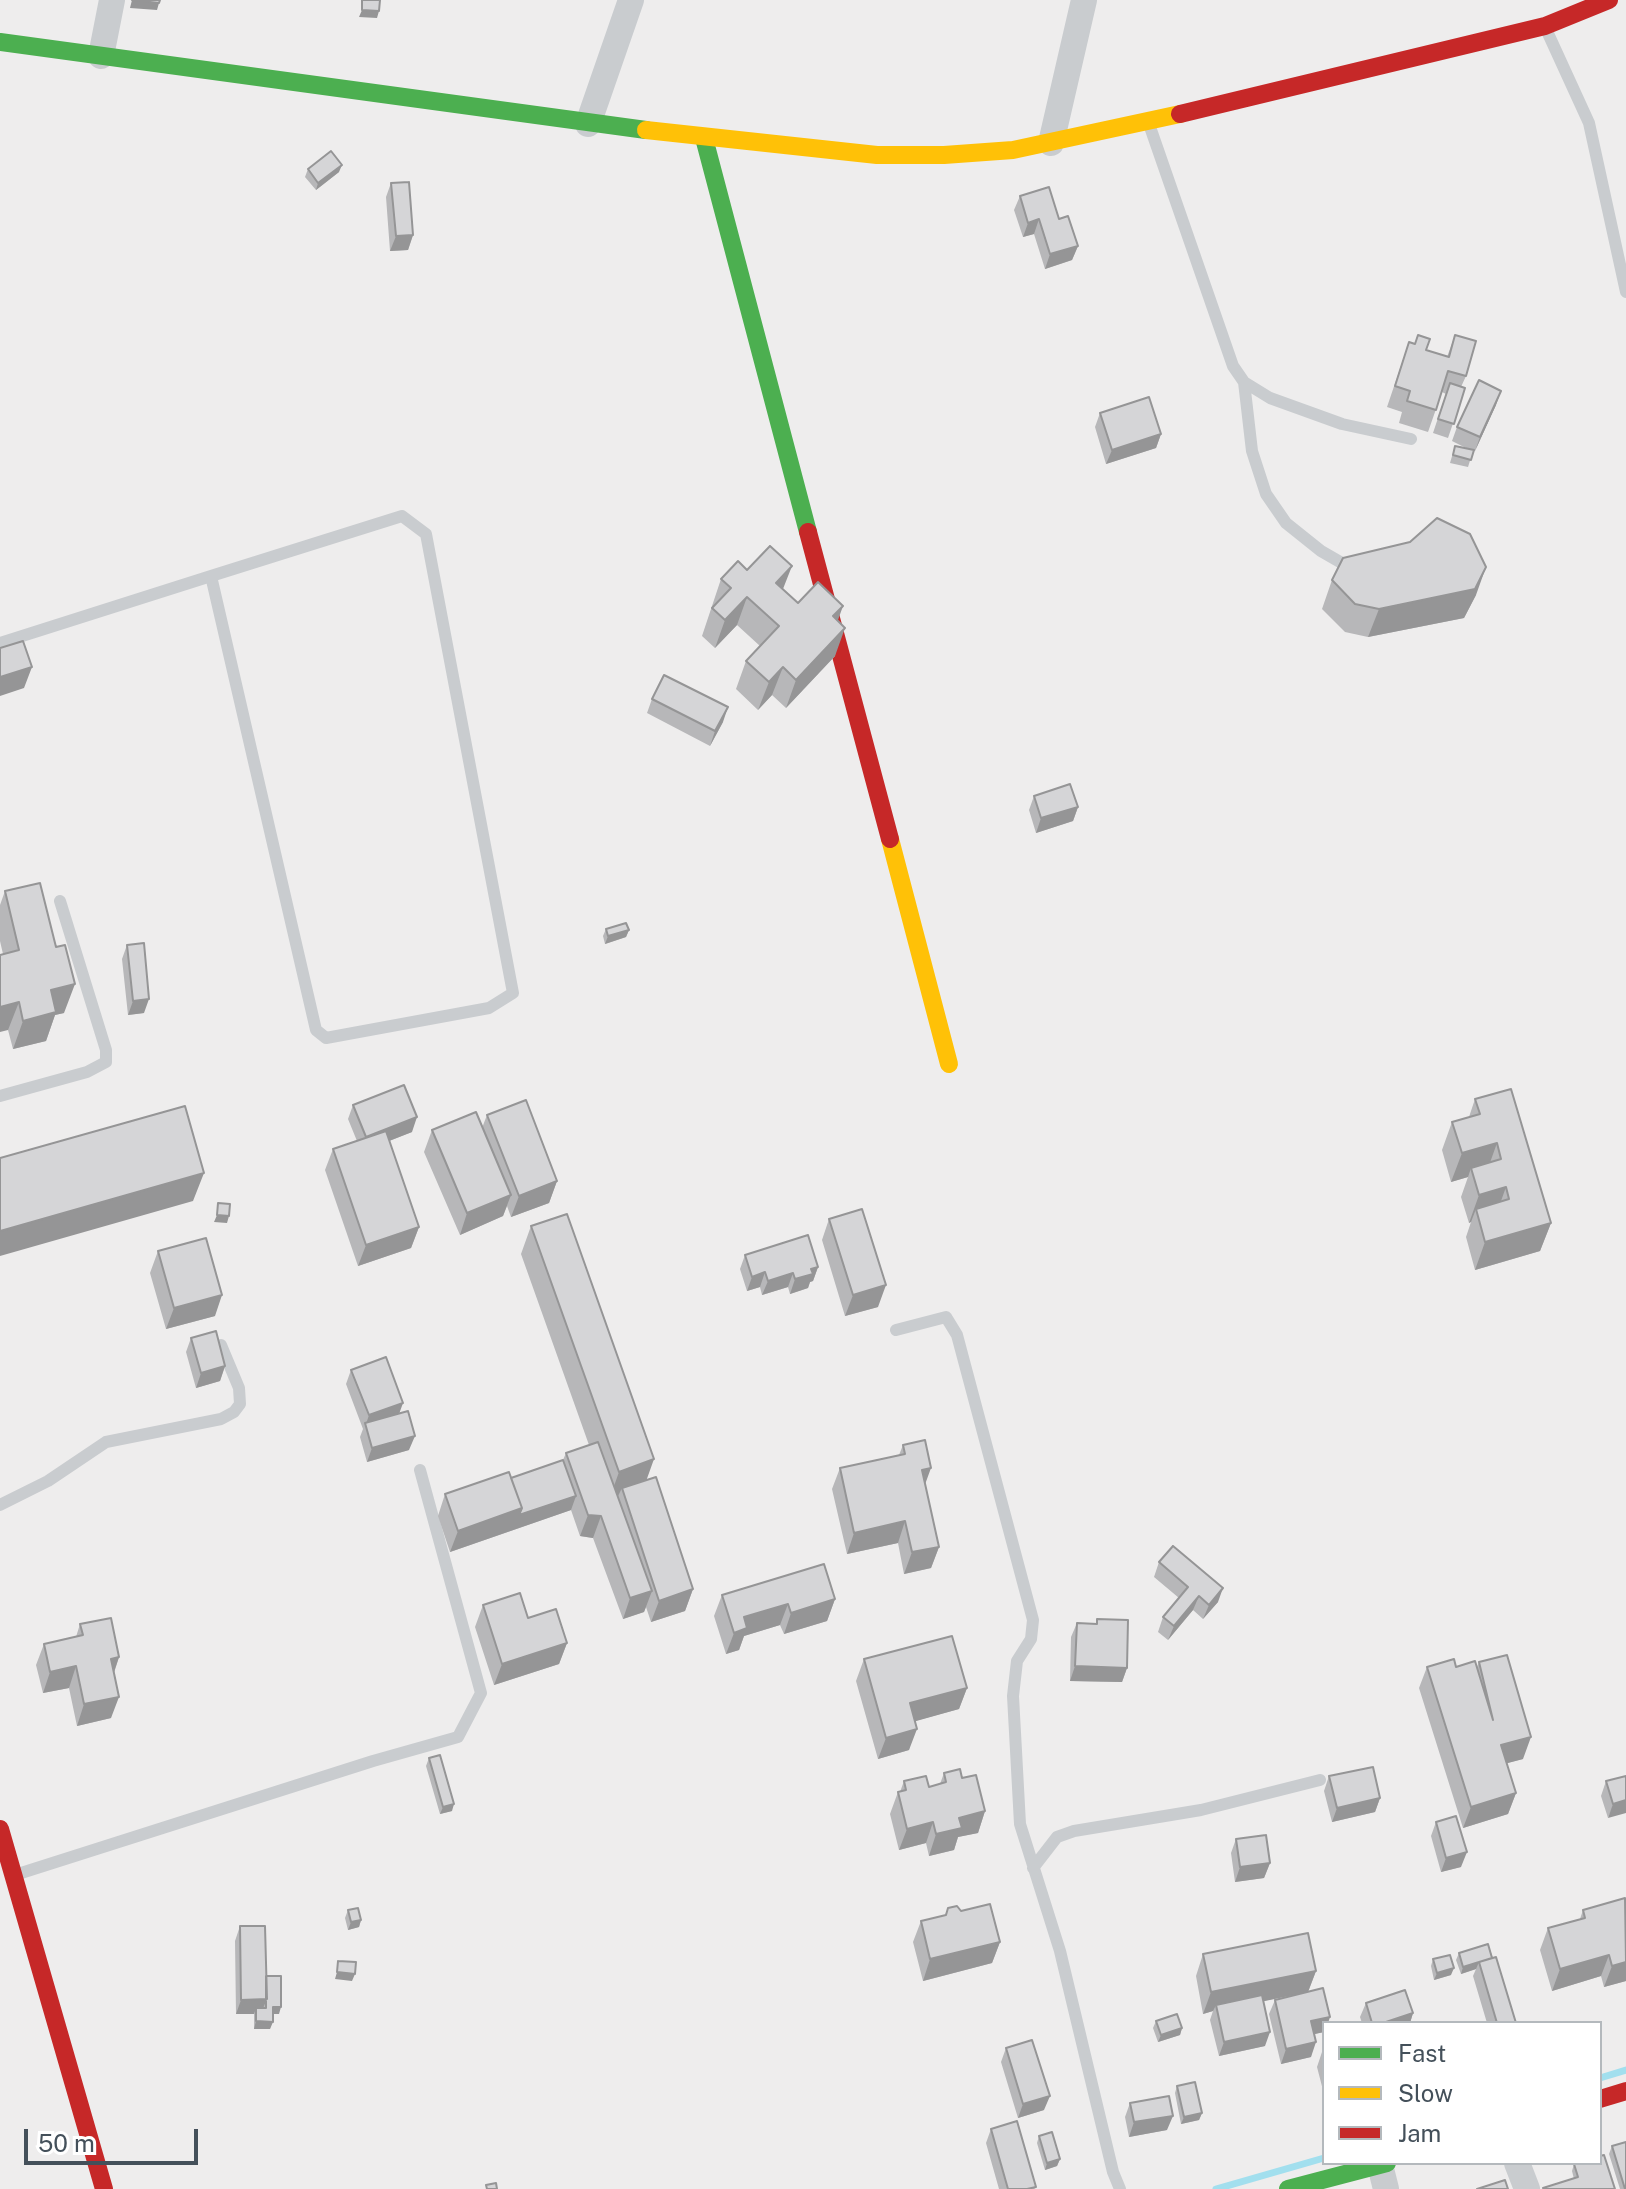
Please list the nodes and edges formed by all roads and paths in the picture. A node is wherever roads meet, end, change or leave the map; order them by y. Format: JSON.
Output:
{"nodes":[{"id":1,"x":112,"y":0,"type":"edge"},
{"id":2,"x":631,"y":0,"type":"edge"},
{"id":3,"x":1084,"y":0,"type":"edge"},
{"id":4,"x":1609,"y":0,"type":"edge"},
{"id":5,"x":1576,"y":6,"type":"edge"},
{"id":6,"x":1545,"y":26,"type":"junction"},
{"id":7,"x":0,"y":42,"type":"edge"},
{"id":8,"x":101,"y":56,"type":"junction"},
{"id":9,"x":1148,"y":122,"type":"junction"},
{"id":10,"x":588,"y":124,"type":"junction"},
{"id":11,"x":704,"y":138,"type":"junction"},
{"id":12,"x":1051,"y":143,"type":"junction"},
{"id":13,"x":1626,"y":292,"type":"edge"},
{"id":14,"x":1244,"y":382,"type":"junction"},
{"id":15,"x":1411,"y":439,"type":"dead end"},
{"id":16,"x":1354,"y":570,"type":"edge"},
{"id":17,"x":211,"y":576,"type":"junction"},
{"id":18,"x":0,"y":643,"type":"edge"},
{"id":19,"x":60,"y":901,"type":"dead end"},
{"id":20,"x":949,"y":1064,"type":"dead end"},
{"id":21,"x":0,"y":1096,"type":"edge"},
{"id":22,"x":896,"y":1330,"type":"dead end"},
{"id":23,"x":221,"y":1345,"type":"edge"},
{"id":24,"x":420,"y":1470,"type":"dead end"},
{"id":25,"x":0,"y":1505,"type":"edge"},
{"id":26,"x":1320,"y":1780,"type":"dead end"},
{"id":27,"x":0,"y":1829,"type":"edge"},
{"id":28,"x":1033,"y":1868,"type":"junction"},
{"id":29,"x":15,"y":1875,"type":"junction"},
{"id":30,"x":1626,"y":2091,"type":"edge"},
{"id":31,"x":1602,"y":2098,"type":"edge"},
{"id":32,"x":1518,"y":2165,"type":"edge"},
{"id":33,"x":1384,"y":2172,"type":"edge"},
{"id":34,"x":104,"y":2189,"type":"edge"},
{"id":35,"x":1120,"y":2189,"type":"edge"},
{"id":36,"x":1288,"y":2189,"type":"edge"},
{"id":37,"x":1527,"y":2189,"type":"edge"}],
"edges":[{"from":1,"to":8,"type":"street"},
{"from":2,"to":10,"type":"street"},
{"from":3,"to":12,"type":"street"},
{"from":4,"to":5,"type":"street"},
{"from":5,"to":6,"type":"street"},
{"from":6,"to":9,"type":"street"},
{"from":6,"to":13,"type":"lane"},
{"from":7,"to":8,"type":"street"},
{"from":8,"to":10,"type":"street"},
{"from":9,"to":12,"type":"street"},
{"from":9,"to":14,"type":"lane"},
{"from":10,"to":11,"type":"street"},
{"from":11,"to":12,"type":"street"},
{"from":11,"to":20,"type":"street"},
{"from":14,"to":15,"type":"lane"},
{"from":14,"to":16,"type":"lane"},
{"from":17,"to":17,"type":"lane"},
{"from":17,"to":18,"type":"lane"},
{"from":19,"to":21,"type":"lane"},
{"from":22,"to":28,"type":"lane"},
{"from":23,"to":25,"type":"lane"},
{"from":24,"to":29,"type":"lane"},
{"from":26,"to":28,"type":"lane"},
{"from":27,"to":29,"type":"street"},
{"from":28,"to":35,"type":"lane"},
{"from":29,"to":34,"type":"street"},
{"from":30,"to":31,"type":"street"},
{"from":32,"to":37,"type":"street"},
{"from":33,"to":36,"type":"street"}]}
